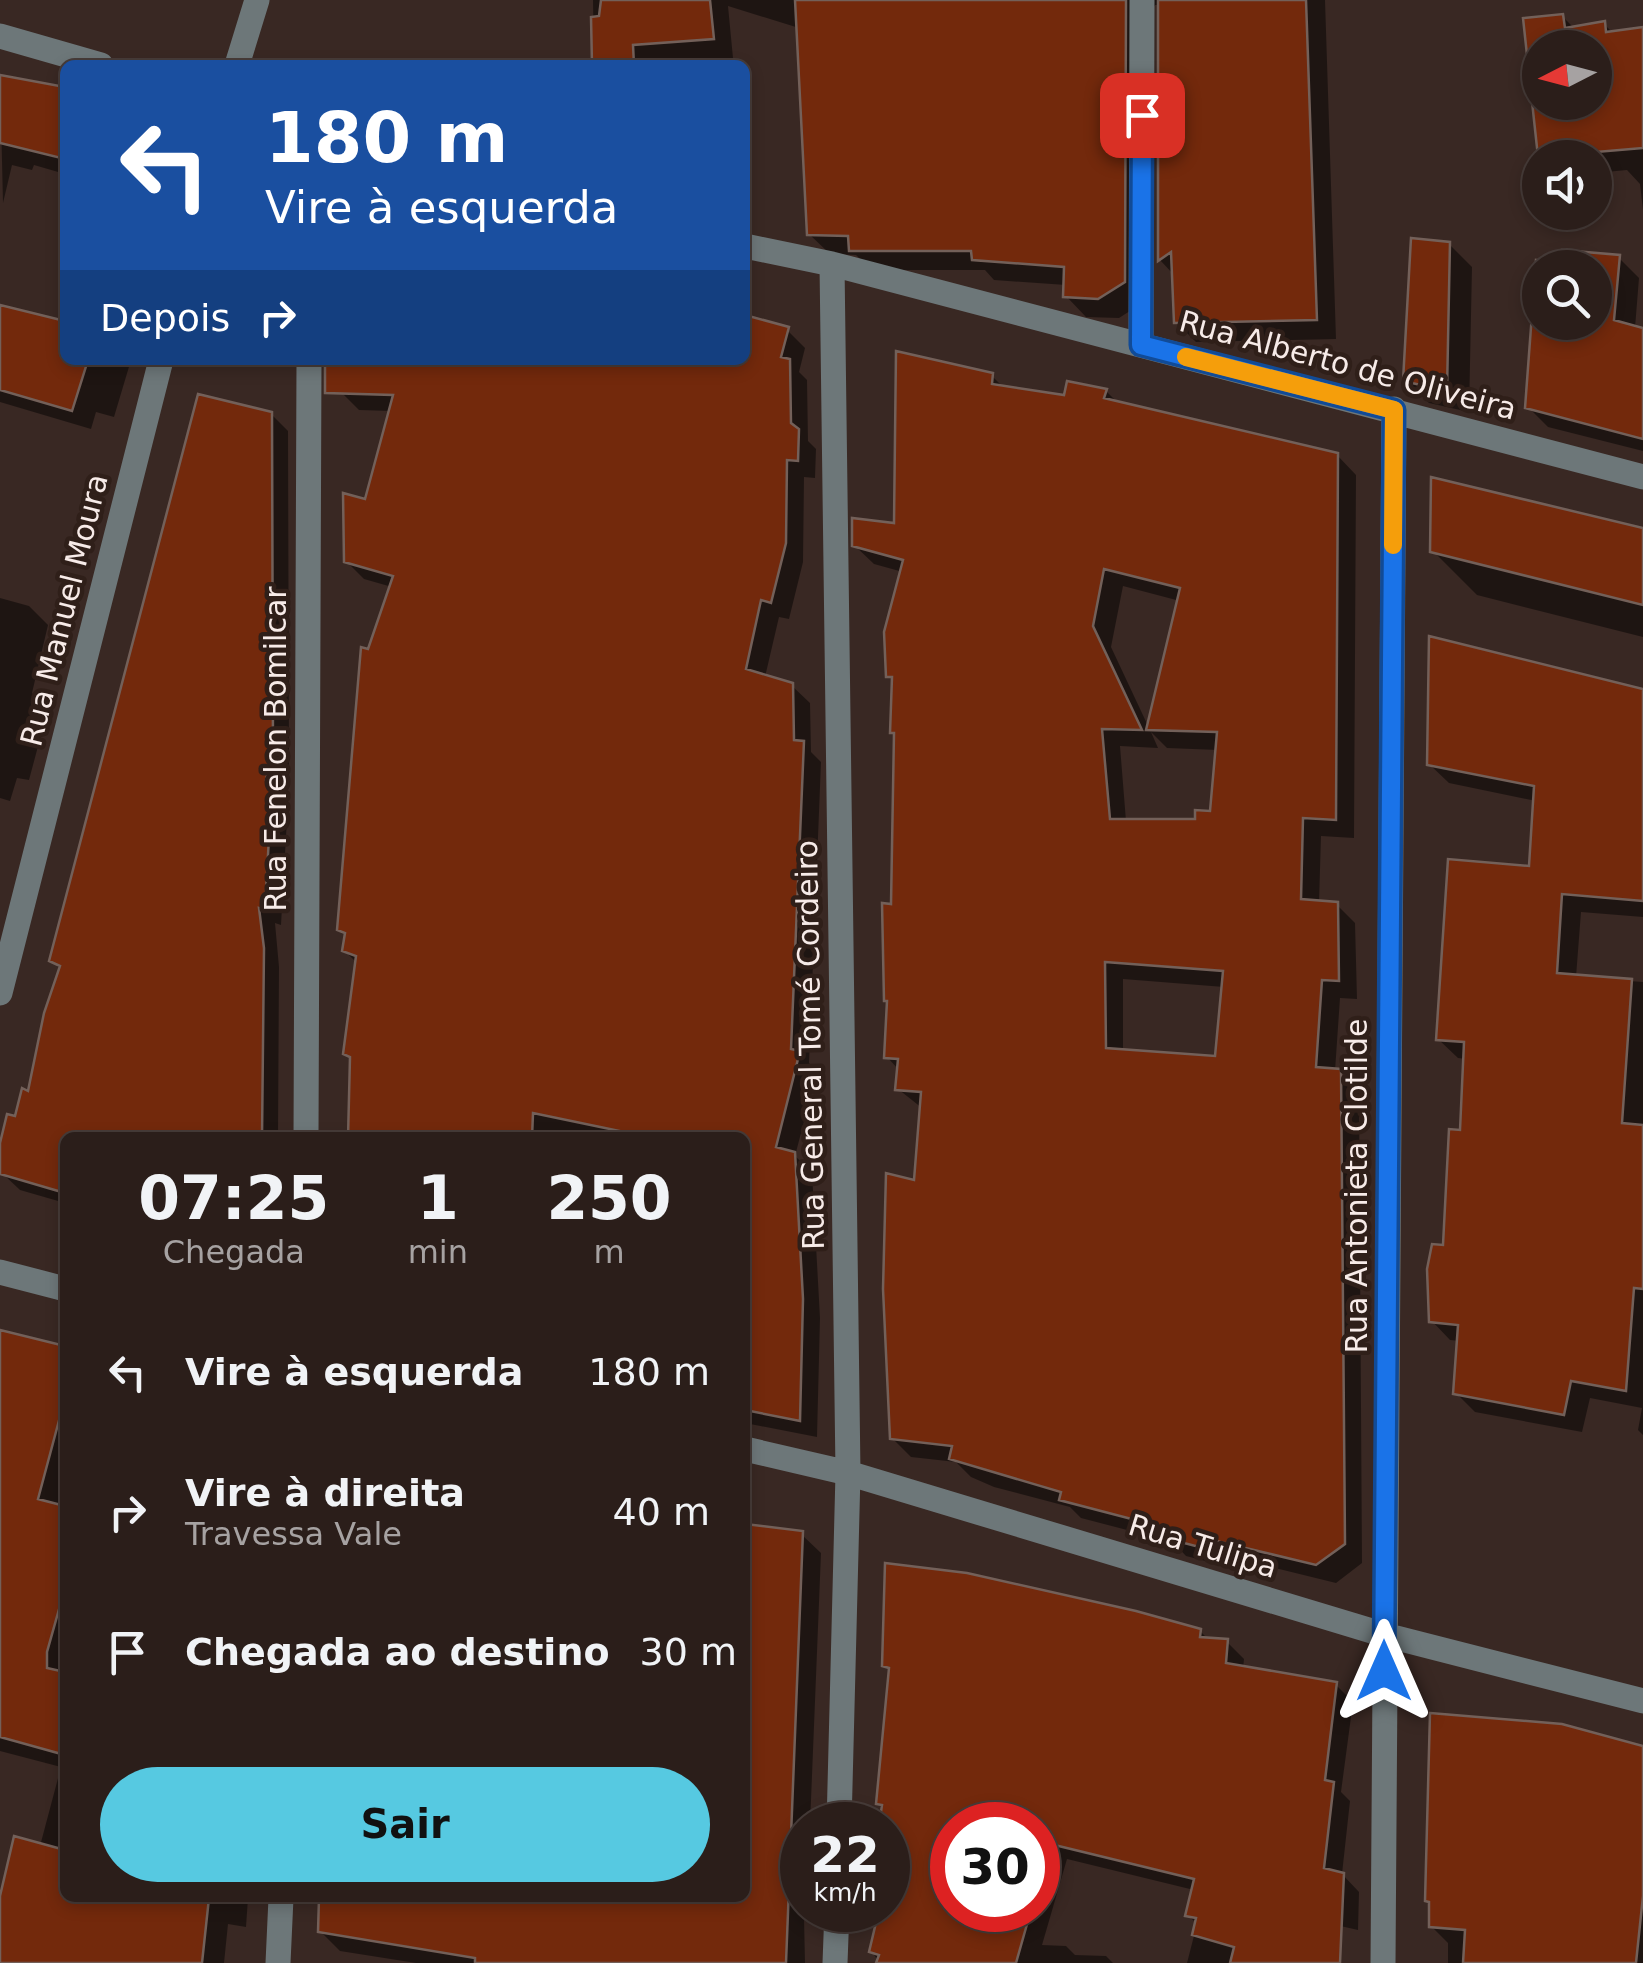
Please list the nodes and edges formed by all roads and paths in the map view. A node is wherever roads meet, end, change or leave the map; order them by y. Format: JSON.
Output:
{"nodes":[{"id":1,"x":256,"y":0,"type":"edge"},
{"id":2,"x":1142,"y":0,"type":"edge"},
{"id":3,"x":0,"y":36,"type":"edge"},
{"id":4,"x":83,"y":60,"type":"edge"},
{"id":5,"x":238,"y":60,"type":"edge"},
{"id":6,"x":750,"y":247,"type":"edge"},
{"id":7,"x":832,"y":264,"type":"junction"},
{"id":8,"x":1141,"y":345,"type":"junction"},
{"id":9,"x":160,"y":365,"type":"edge"},
{"id":10,"x":308,"y":365,"type":"edge"},
{"id":11,"x":1394,"y":410,"type":"junction"},
{"id":12,"x":1643,"y":476,"type":"edge"},
{"id":13,"x":0,"y":993,"type":"edge"},
{"id":14,"x":306,"y":1132,"type":"edge"},
{"id":15,"x":0,"y":1272,"type":"edge"},
{"id":16,"x":60,"y":1288,"type":"edge"},
{"id":17,"x":750,"y":1451,"type":"edge"},
{"id":18,"x":848,"y":1472,"type":"junction"},
{"id":19,"x":1385,"y":1635,"type":"junction"},
{"id":20,"x":1643,"y":1701,"type":"edge"},
{"id":21,"x":840,"y":1802,"type":"edge"},
{"id":22,"x":282,"y":1902,"type":"edge"},
{"id":23,"x":837,"y":1932,"type":"edge"},
{"id":24,"x":278,"y":1963,"type":"edge"},
{"id":25,"x":836,"y":1963,"type":"edge"},
{"id":26,"x":1383,"y":1963,"type":"edge"}],
"edges":[{"from":1,"to":5,"type":"street"},
{"from":2,"to":8,"type":"street"},
{"from":3,"to":4,"type":"street"},
{"from":6,"to":7,"type":"street","name":"Rua Alberto de Oliveira"},
{"from":7,"to":8,"type":"street","name":"Rua Alberto de Oliveira"},
{"from":7,"to":18,"type":"street","name":"Rua General Tomé Cordeiro"},
{"from":8,"to":11,"type":"street","name":"Rua Alberto de Oliveira"},
{"from":9,"to":13,"type":"street","name":"Rua Manuel Moura"},
{"from":10,"to":14,"type":"street","name":"Rua Fenelon Bomilcar"},
{"from":11,"to":12,"type":"street","name":"Rua Alberto de Oliveira"},
{"from":11,"to":19,"type":"street","name":"Rua Antonieta Clotilde"},
{"from":15,"to":16,"type":"street"},
{"from":17,"to":18,"type":"street","name":"Rua Tulipa"},
{"from":18,"to":19,"type":"street","name":"Rua Tulipa"},
{"from":18,"to":21,"type":"street","name":"Rua General Tomé Cordeiro"},
{"from":19,"to":20,"type":"street","name":"Rua Tulipa"},
{"from":19,"to":26,"type":"street","name":"Rua Antonieta Clotilde"},
{"from":22,"to":24,"type":"street"},
{"from":23,"to":25,"type":"street"}]}
